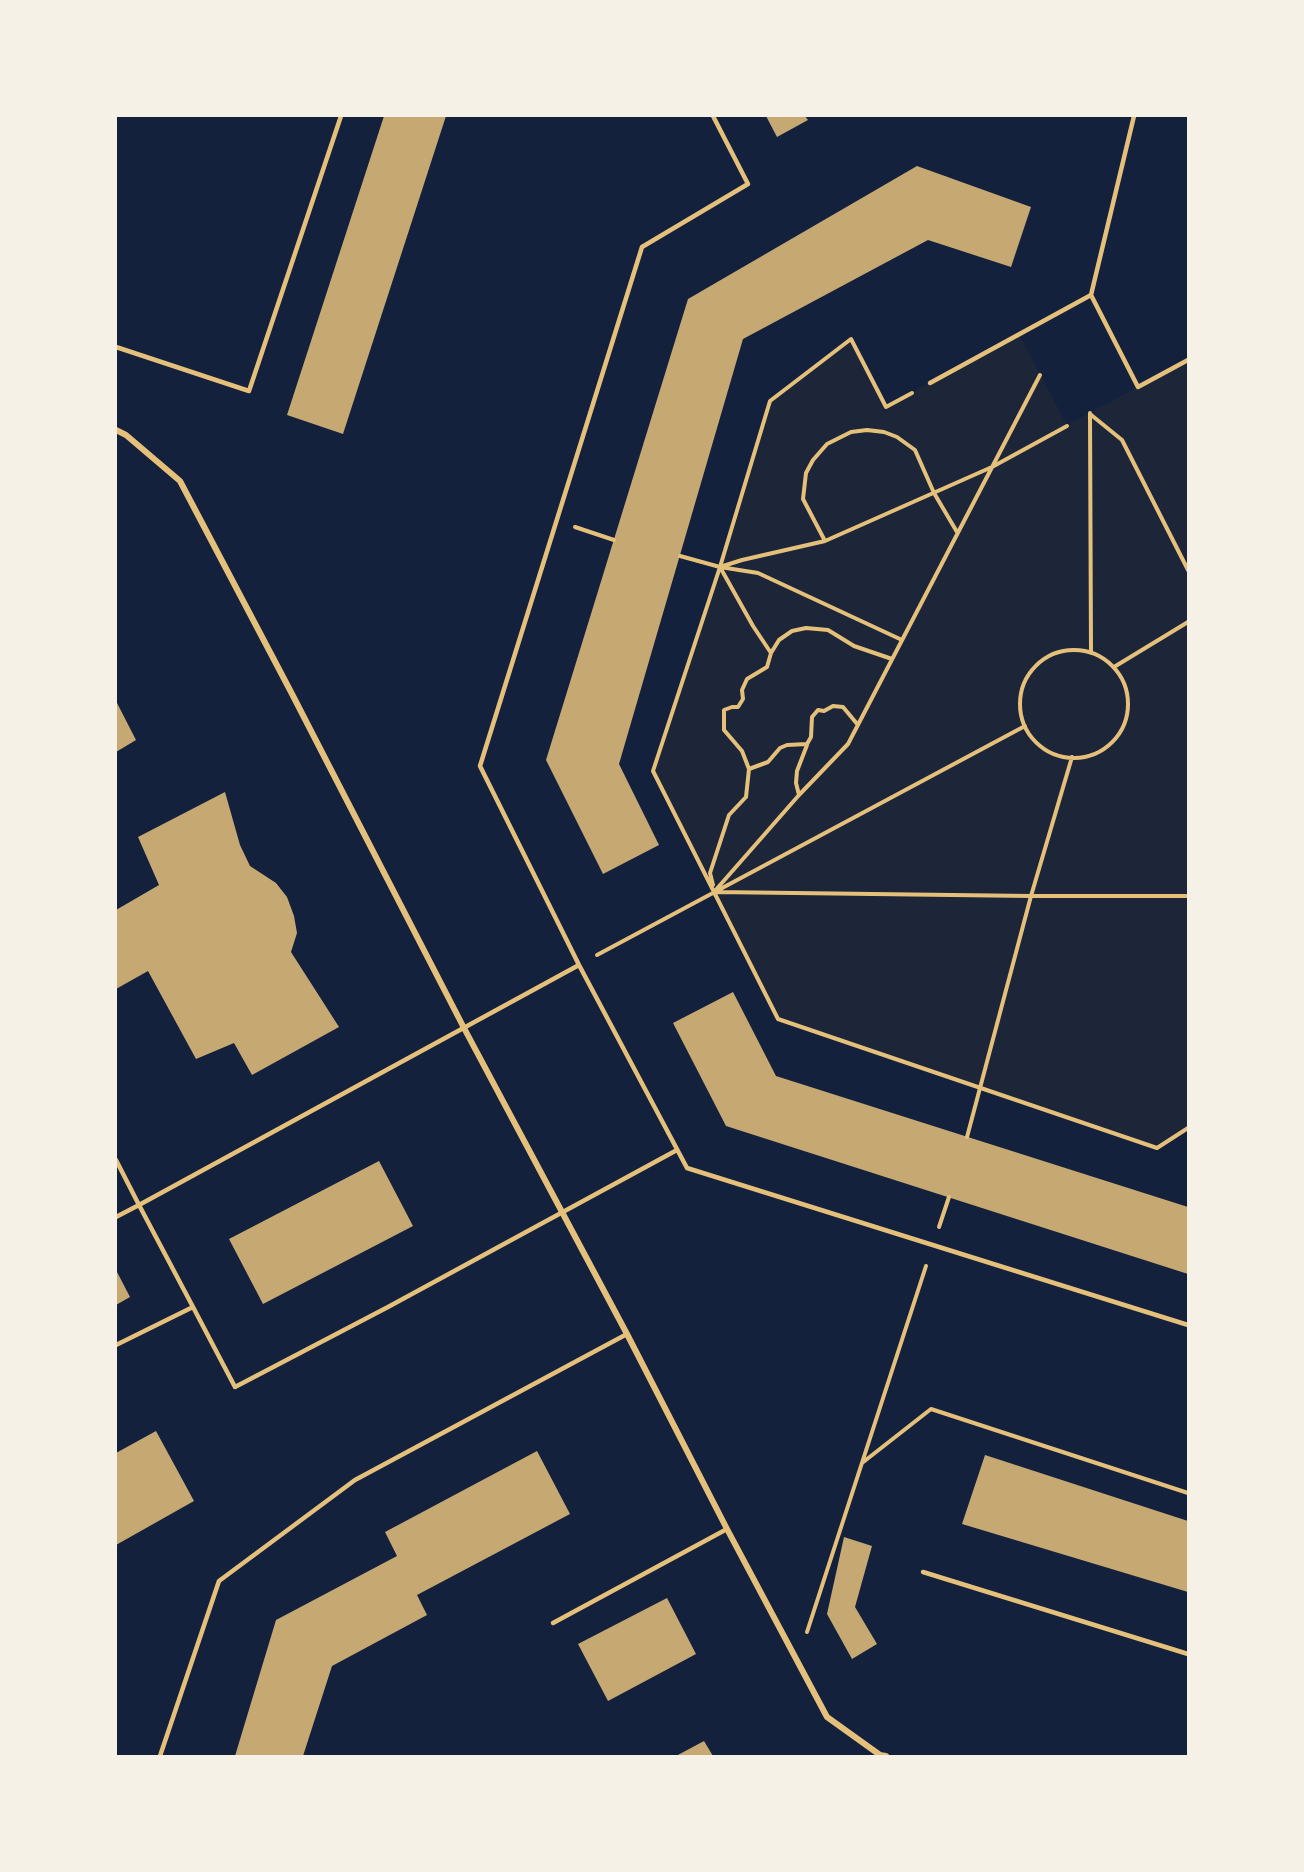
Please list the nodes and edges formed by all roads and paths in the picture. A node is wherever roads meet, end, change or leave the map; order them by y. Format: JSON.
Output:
{"nodes":[{"id":1,"x":341,"y":116,"type":"edge"},
{"id":2,"x":713,"y":116,"type":"edge"},
{"id":3,"x":1134,"y":116,"type":"edge"},
{"id":4,"x":1091,"y":295,"type":"junction"},
{"id":5,"x":116,"y":347,"type":"edge"},
{"id":6,"x":1188,"y":360,"type":"edge"},
{"id":7,"x":1040,"y":375,"type":"dead end"},
{"id":8,"x":930,"y":383,"type":"joint"},
{"id":9,"x":1067,"y":426,"type":"dead end"},
{"id":10,"x":116,"y":430,"type":"edge"},
{"id":11,"x":992,"y":467,"type":"junction"},
{"id":12,"x":934,"y":493,"type":"junction"},
{"id":13,"x":557,"y":521,"type":"junction"},
{"id":14,"x":958,"y":532,"type":"junction"},
{"id":15,"x":614,"y":540,"type":"dead end"},
{"id":16,"x":825,"y":541,"type":"junction"},
{"id":17,"x":680,"y":556,"type":"dead end"},
{"id":18,"x":720,"y":567,"type":"junction"},
{"id":19,"x":1188,"y":570,"type":"edge"},
{"id":20,"x":1188,"y":622,"type":"edge"},
{"id":21,"x":902,"y":640,"type":"junction"},
{"id":22,"x":771,"y":653,"type":"junction"},
{"id":23,"x":1091,"y":653,"type":"junction"},
{"id":24,"x":892,"y":659,"type":"junction"},
{"id":25,"x":1114,"y":667,"type":"junction"},
{"id":26,"x":858,"y":724,"type":"junction"},
{"id":27,"x":1025,"y":726,"type":"junction"},
{"id":28,"x":807,"y":744,"type":"junction"},
{"id":29,"x":1072,"y":758,"type":"junction"},
{"id":30,"x":749,"y":769,"type":"junction"},
{"id":31,"x":799,"y":795,"type":"junction"},
{"id":32,"x":714,"y":892,"type":"junction"},
{"id":33,"x":1031,"y":896,"type":"junction"},
{"id":34,"x":1188,"y":896,"type":"edge"},
{"id":35,"x":579,"y":965,"type":"junction"},
{"id":36,"x":464,"y":1028,"type":"junction"},
{"id":37,"x":980,"y":1088,"type":"junction"},
{"id":38,"x":1188,"y":1128,"type":"edge"},
{"id":39,"x":967,"y":1137,"type":"dead end"},
{"id":40,"x":677,"y":1150,"type":"junction"},
{"id":41,"x":116,"y":1160,"type":"edge"},
{"id":42,"x":949,"y":1197,"type":"dead end"},
{"id":43,"x":139,"y":1204,"type":"junction"},
{"id":44,"x":562,"y":1212,"type":"junction"},
{"id":45,"x":116,"y":1217,"type":"edge"},
{"id":46,"x":933,"y":1245,"type":"junction"},
{"id":47,"x":193,"y":1307,"type":"junction"},
{"id":48,"x":1188,"y":1325,"type":"edge"},
{"id":49,"x":627,"y":1334,"type":"junction"},
{"id":50,"x":116,"y":1345,"type":"edge"},
{"id":51,"x":862,"y":1463,"type":"junction"},
{"id":52,"x":1188,"y":1493,"type":"edge"},
{"id":53,"x":727,"y":1529,"type":"junction"},
{"id":54,"x":923,"y":1572,"type":"dead end"},
{"id":55,"x":553,"y":1623,"type":"dead end"},
{"id":56,"x":1188,"y":1654,"type":"edge"},
{"id":57,"x":798,"y":1662,"type":"junction"},
{"id":58,"x":160,"y":1756,"type":"edge"},
{"id":59,"x":882,"y":1756,"type":"edge"}],
"edges":[{"from":1,"to":5,"type":"lane"},
{"from":2,"to":13,"type":"lane"},
{"from":3,"to":4,"type":"lane"},
{"from":4,"to":6,"type":"lane"},
{"from":4,"to":8,"type":"lane"},
{"from":7,"to":11,"type":"path"},
{"from":8,"to":18,"type":"path"},
{"from":9,"to":11,"type":"path"},
{"from":10,"to":36,"type":"street"},
{"from":11,"to":12,"type":"path"},
{"from":11,"to":14,"type":"path"},
{"from":12,"to":14,"type":"path"},
{"from":12,"to":16,"type":"path"},
{"from":12,"to":16,"type":"path"},
{"from":13,"to":15,"type":"path"},
{"from":13,"to":35,"type":"lane"},
{"from":14,"to":21,"type":"path"},
{"from":16,"to":18,"type":"path"},
{"from":17,"to":18,"type":"path"},
{"from":18,"to":21,"type":"path"},
{"from":18,"to":22,"type":"path"},
{"from":18,"to":32,"type":"path"},
{"from":19,"to":23,"type":"path"},
{"from":20,"to":25,"type":"path"},
{"from":21,"to":24,"type":"path"},
{"from":22,"to":24,"type":"path"},
{"from":22,"to":30,"type":"path"},
{"from":23,"to":25,"type":"path"},
{"from":23,"to":27,"type":"path"},
{"from":24,"to":26,"type":"path"},
{"from":25,"to":29,"type":"path"},
{"from":26,"to":28,"type":"path"},
{"from":26,"to":31,"type":"path"},
{"from":27,"to":29,"type":"path"},
{"from":27,"to":32,"type":"path"},
{"from":28,"to":30,"type":"path"},
{"from":28,"to":31,"type":"path"},
{"from":29,"to":33,"type":"path"},
{"from":30,"to":32,"type":"path"},
{"from":31,"to":32,"type":"path"},
{"from":32,"to":33,"type":"path"},
{"from":32,"to":35,"type":"path"},
{"from":32,"to":37,"type":"path"},
{"from":33,"to":34,"type":"path"},
{"from":33,"to":37,"type":"path"},
{"from":35,"to":36,"type":"lane"},
{"from":35,"to":40,"type":"lane"},
{"from":36,"to":43,"type":"lane"},
{"from":36,"to":44,"type":"street"},
{"from":37,"to":38,"type":"path"},
{"from":37,"to":39,"type":"path"},
{"from":40,"to":44,"type":"lane"},
{"from":40,"to":46,"type":"lane"},
{"from":41,"to":43,"type":"lane"},
{"from":42,"to":46,"type":"path"},
{"from":43,"to":45,"type":"lane"},
{"from":43,"to":47,"type":"lane"},
{"from":44,"to":47,"type":"lane"},
{"from":44,"to":49,"type":"street"},
{"from":46,"to":48,"type":"lane"},
{"from":46,"to":51,"type":"path"},
{"from":47,"to":50,"type":"lane"},
{"from":49,"to":53,"type":"street"},
{"from":49,"to":58,"type":"lane"},
{"from":51,"to":52,"type":"path"},
{"from":51,"to":57,"type":"path"},
{"from":53,"to":55,"type":"lane"},
{"from":53,"to":57,"type":"street"},
{"from":54,"to":56,"type":"lane"},
{"from":57,"to":59,"type":"street"}]}
